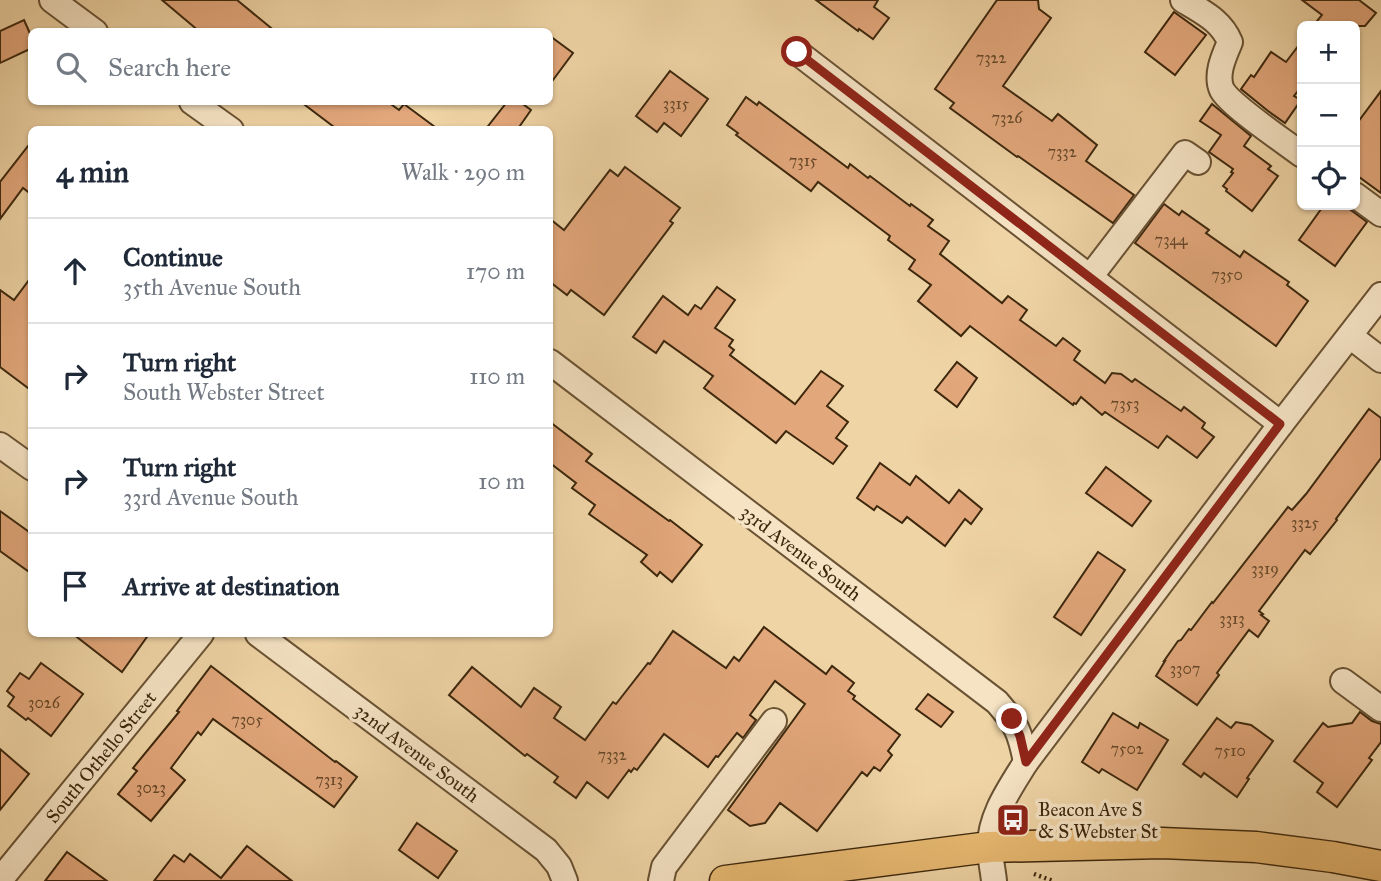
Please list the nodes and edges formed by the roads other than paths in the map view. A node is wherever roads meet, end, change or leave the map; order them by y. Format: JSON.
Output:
{"nodes":[{"id":1,"x":52,"y":0,"type":"edge"},
{"id":2,"x":1183,"y":0,"type":"edge"},
{"id":3,"x":90,"y":28,"type":"edge"},
{"id":4,"x":797,"y":52,"type":"dead end"},
{"id":5,"x":196,"y":105,"type":"edge"},
{"id":6,"x":225,"y":126,"type":"edge"},
{"id":7,"x":1297,"y":151,"type":"edge"},
{"id":8,"x":1198,"y":162,"type":"dead end"},
{"id":9,"x":1360,"y":198,"type":"edge"},
{"id":10,"x":1381,"y":214,"type":"edge"},
{"id":11,"x":1090,"y":277,"type":"junction"},
{"id":12,"x":1381,"y":295,"type":"edge"},
{"id":13,"x":1350,"y":336,"type":"junction"},
{"id":14,"x":1381,"y":360,"type":"edge"},
{"id":15,"x":553,"y":364,"type":"edge"},
{"id":16,"x":1280,"y":424,"type":"junction"},
{"id":17,"x":0,"y":445,"type":"edge"},
{"id":18,"x":28,"y":465,"type":"edge"},
{"id":19,"x":199,"y":637,"type":"edge"},
{"id":20,"x":262,"y":637,"type":"edge"},
{"id":21,"x":1343,"y":681,"type":"dead end"},
{"id":22,"x":1381,"y":709,"type":"edge"},
{"id":23,"x":774,"y":721,"type":"dead end"},
{"id":24,"x":1026,"y":762,"type":"junction"},
{"id":25,"x":989,"y":847,"type":"junction"},
{"id":26,"x":1381,"y":866,"type":"edge"},
{"id":27,"x":789,"y":877,"type":"edge"},
{"id":28,"x":0,"y":880,"type":"edge"},
{"id":29,"x":565,"y":881,"type":"edge"},
{"id":30,"x":661,"y":881,"type":"edge"},
{"id":31,"x":725,"y":881,"type":"edge"},
{"id":32,"x":994,"y":881,"type":"edge"}],
"edges":[{"from":1,"to":3,"type":"street"},
{"from":2,"to":7,"type":"street"},
{"from":4,"to":11,"type":"street"},
{"from":5,"to":6,"type":"street"},
{"from":8,"to":11,"type":"street"},
{"from":9,"to":10,"type":"street"},
{"from":11,"to":16,"type":"street"},
{"from":12,"to":13,"type":"street"},
{"from":13,"to":14,"type":"street"},
{"from":13,"to":16,"type":"street"},
{"from":15,"to":24,"type":"street","name":"33rd Avenue South"},
{"from":16,"to":24,"type":"street"},
{"from":17,"to":18,"type":"street"},
{"from":19,"to":28,"type":"street","name":"South Othello Street"},
{"from":20,"to":29,"type":"street","name":"32nd Avenue South"},
{"from":21,"to":22,"type":"street"},
{"from":23,"to":30,"type":"street"},
{"from":24,"to":25,"type":"street"},
{"from":25,"to":26,"type":"main road"},
{"from":25,"to":27,"type":"main road"},
{"from":25,"to":32,"type":"street"},
{"from":27,"to":31,"type":"main road"}]}
